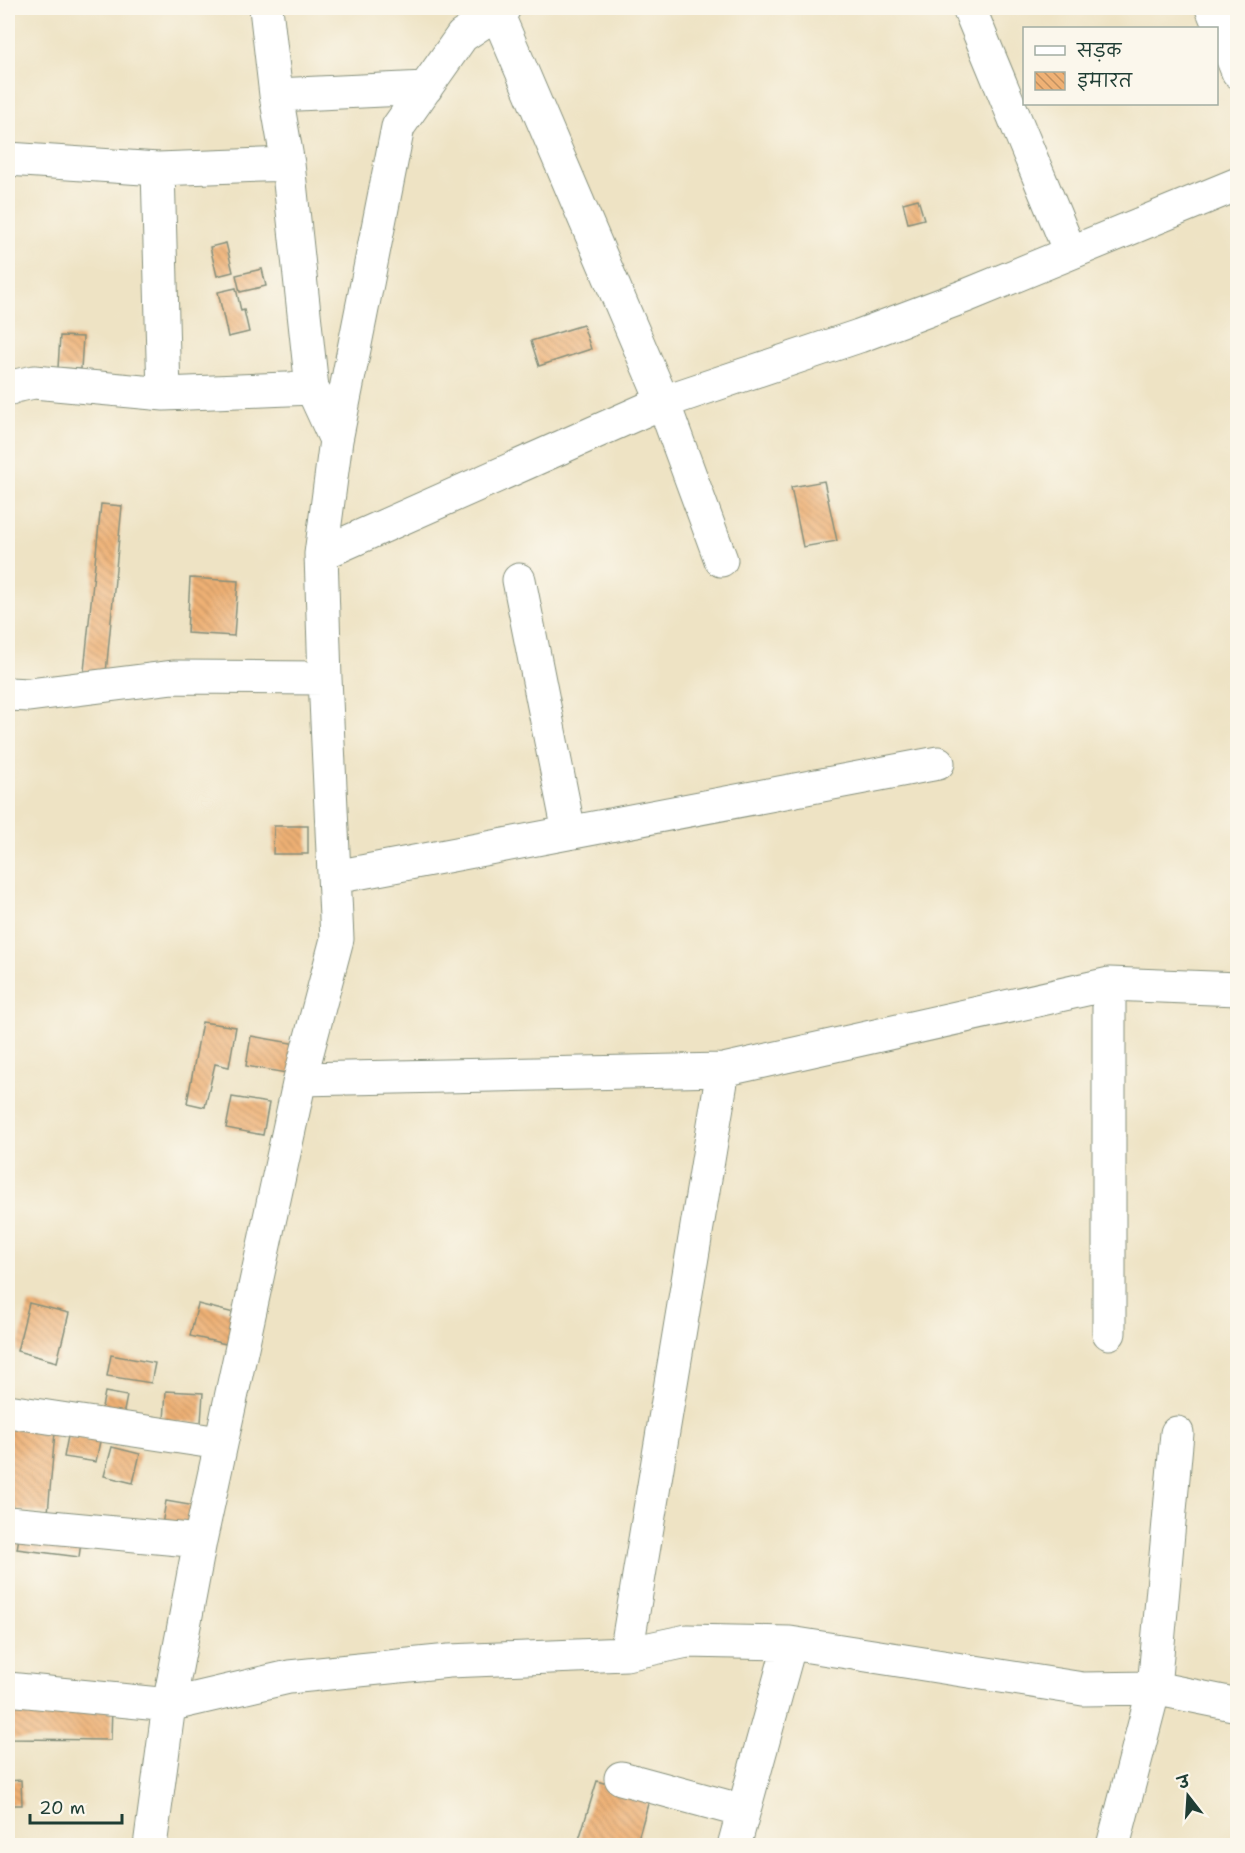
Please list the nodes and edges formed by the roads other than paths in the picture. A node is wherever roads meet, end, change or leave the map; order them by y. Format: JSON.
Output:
{"nodes":[{"id":1,"x":266,"y":8,"type":"edge"},
{"id":2,"x":969,"y":8,"type":"edge"},
{"id":3,"x":1212,"y":8,"type":"edge"},
{"id":4,"x":501,"y":10,"type":"edge"},
{"id":5,"x":1238,"y":72,"type":"edge"},
{"id":6,"x":426,"y":88,"type":"junction"},
{"id":7,"x":276,"y":95,"type":"junction"},
{"id":8,"x":8,"y":159,"type":"edge"},
{"id":9,"x":288,"y":164,"type":"junction"},
{"id":10,"x":158,"y":169,"type":"junction"},
{"id":11,"x":1236,"y":188,"type":"edge"},
{"id":12,"x":1070,"y":252,"type":"junction"},
{"id":13,"x":312,"y":388,"type":"junction"},
{"id":14,"x":8,"y":390,"type":"edge"},
{"id":15,"x":164,"y":394,"type":"junction"},
{"id":16,"x":663,"y":402,"type":"junction"},
{"id":17,"x":336,"y":440,"type":"junction"},
{"id":18,"x":321,"y":554,"type":"junction"},
{"id":19,"x":721,"y":560,"type":"dead end"},
{"id":20,"x":519,"y":580,"type":"dead end"},
{"id":21,"x":325,"y":678,"type":"junction"},
{"id":22,"x":8,"y":694,"type":"edge"},
{"id":23,"x":938,"y":763,"type":"dead end"},
{"id":24,"x":569,"y":832,"type":"junction"},
{"id":25,"x":335,"y":877,"type":"junction"},
{"id":26,"x":1109,"y":984,"type":"junction"},
{"id":27,"x":1238,"y":989,"type":"edge"},
{"id":28,"x":723,"y":1070,"type":"junction"},
{"id":29,"x":300,"y":1079,"type":"junction"},
{"id":30,"x":1109,"y":1333,"type":"dead end"},
{"id":31,"x":8,"y":1411,"type":"edge"},
{"id":32,"x":1177,"y":1433,"type":"dead end"},
{"id":33,"x":220,"y":1443,"type":"junction"},
{"id":34,"x":8,"y":1523,"type":"edge"},
{"id":35,"x":200,"y":1541,"type":"junction"},
{"id":36,"x":790,"y":1643,"type":"junction"},
{"id":37,"x":626,"y":1654,"type":"junction"},
{"id":38,"x":1154,"y":1688,"type":"junction"},
{"id":39,"x":8,"y":1689,"type":"edge"},
{"id":40,"x":1238,"y":1705,"type":"edge"},
{"id":41,"x":169,"y":1706,"type":"junction"},
{"id":42,"x":621,"y":1778,"type":"dead end"},
{"id":43,"x":743,"y":1811,"type":"junction"},
{"id":44,"x":150,"y":1845,"type":"edge"},
{"id":45,"x":734,"y":1845,"type":"edge"},
{"id":46,"x":1113,"y":1845,"type":"edge"}],
"edges":[{"from":1,"to":7,"type":"street"},
{"from":2,"to":12,"type":"street"},
{"from":3,"to":5,"type":"street"},
{"from":4,"to":6,"type":"street"},
{"from":4,"to":16,"type":"street"},
{"from":6,"to":7,"type":"street"},
{"from":6,"to":17,"type":"street"},
{"from":7,"to":9,"type":"street"},
{"from":8,"to":10,"type":"street"},
{"from":9,"to":10,"type":"street"},
{"from":9,"to":13,"type":"street"},
{"from":10,"to":15,"type":"street"},
{"from":11,"to":12,"type":"street"},
{"from":12,"to":16,"type":"street"},
{"from":13,"to":15,"type":"street"},
{"from":13,"to":17,"type":"street"},
{"from":14,"to":15,"type":"street"},
{"from":16,"to":18,"type":"street"},
{"from":16,"to":19,"type":"street"},
{"from":17,"to":18,"type":"street"},
{"from":18,"to":21,"type":"street"},
{"from":20,"to":24,"type":"street"},
{"from":21,"to":22,"type":"street"},
{"from":21,"to":25,"type":"street"},
{"from":23,"to":24,"type":"street"},
{"from":24,"to":25,"type":"street"},
{"from":25,"to":29,"type":"street"},
{"from":26,"to":27,"type":"street"},
{"from":26,"to":28,"type":"street"},
{"from":26,"to":30,"type":"street"},
{"from":28,"to":29,"type":"street"},
{"from":28,"to":37,"type":"street"},
{"from":29,"to":33,"type":"street"},
{"from":31,"to":33,"type":"street"},
{"from":32,"to":38,"type":"street"},
{"from":33,"to":35,"type":"street"},
{"from":34,"to":35,"type":"street"},
{"from":35,"to":41,"type":"street"},
{"from":36,"to":37,"type":"street"},
{"from":36,"to":38,"type":"street"},
{"from":36,"to":43,"type":"street"},
{"from":37,"to":41,"type":"street"},
{"from":38,"to":40,"type":"street"},
{"from":38,"to":46,"type":"street"},
{"from":39,"to":41,"type":"street"},
{"from":41,"to":44,"type":"street"},
{"from":42,"to":43,"type":"street"},
{"from":43,"to":45,"type":"street"}]}
